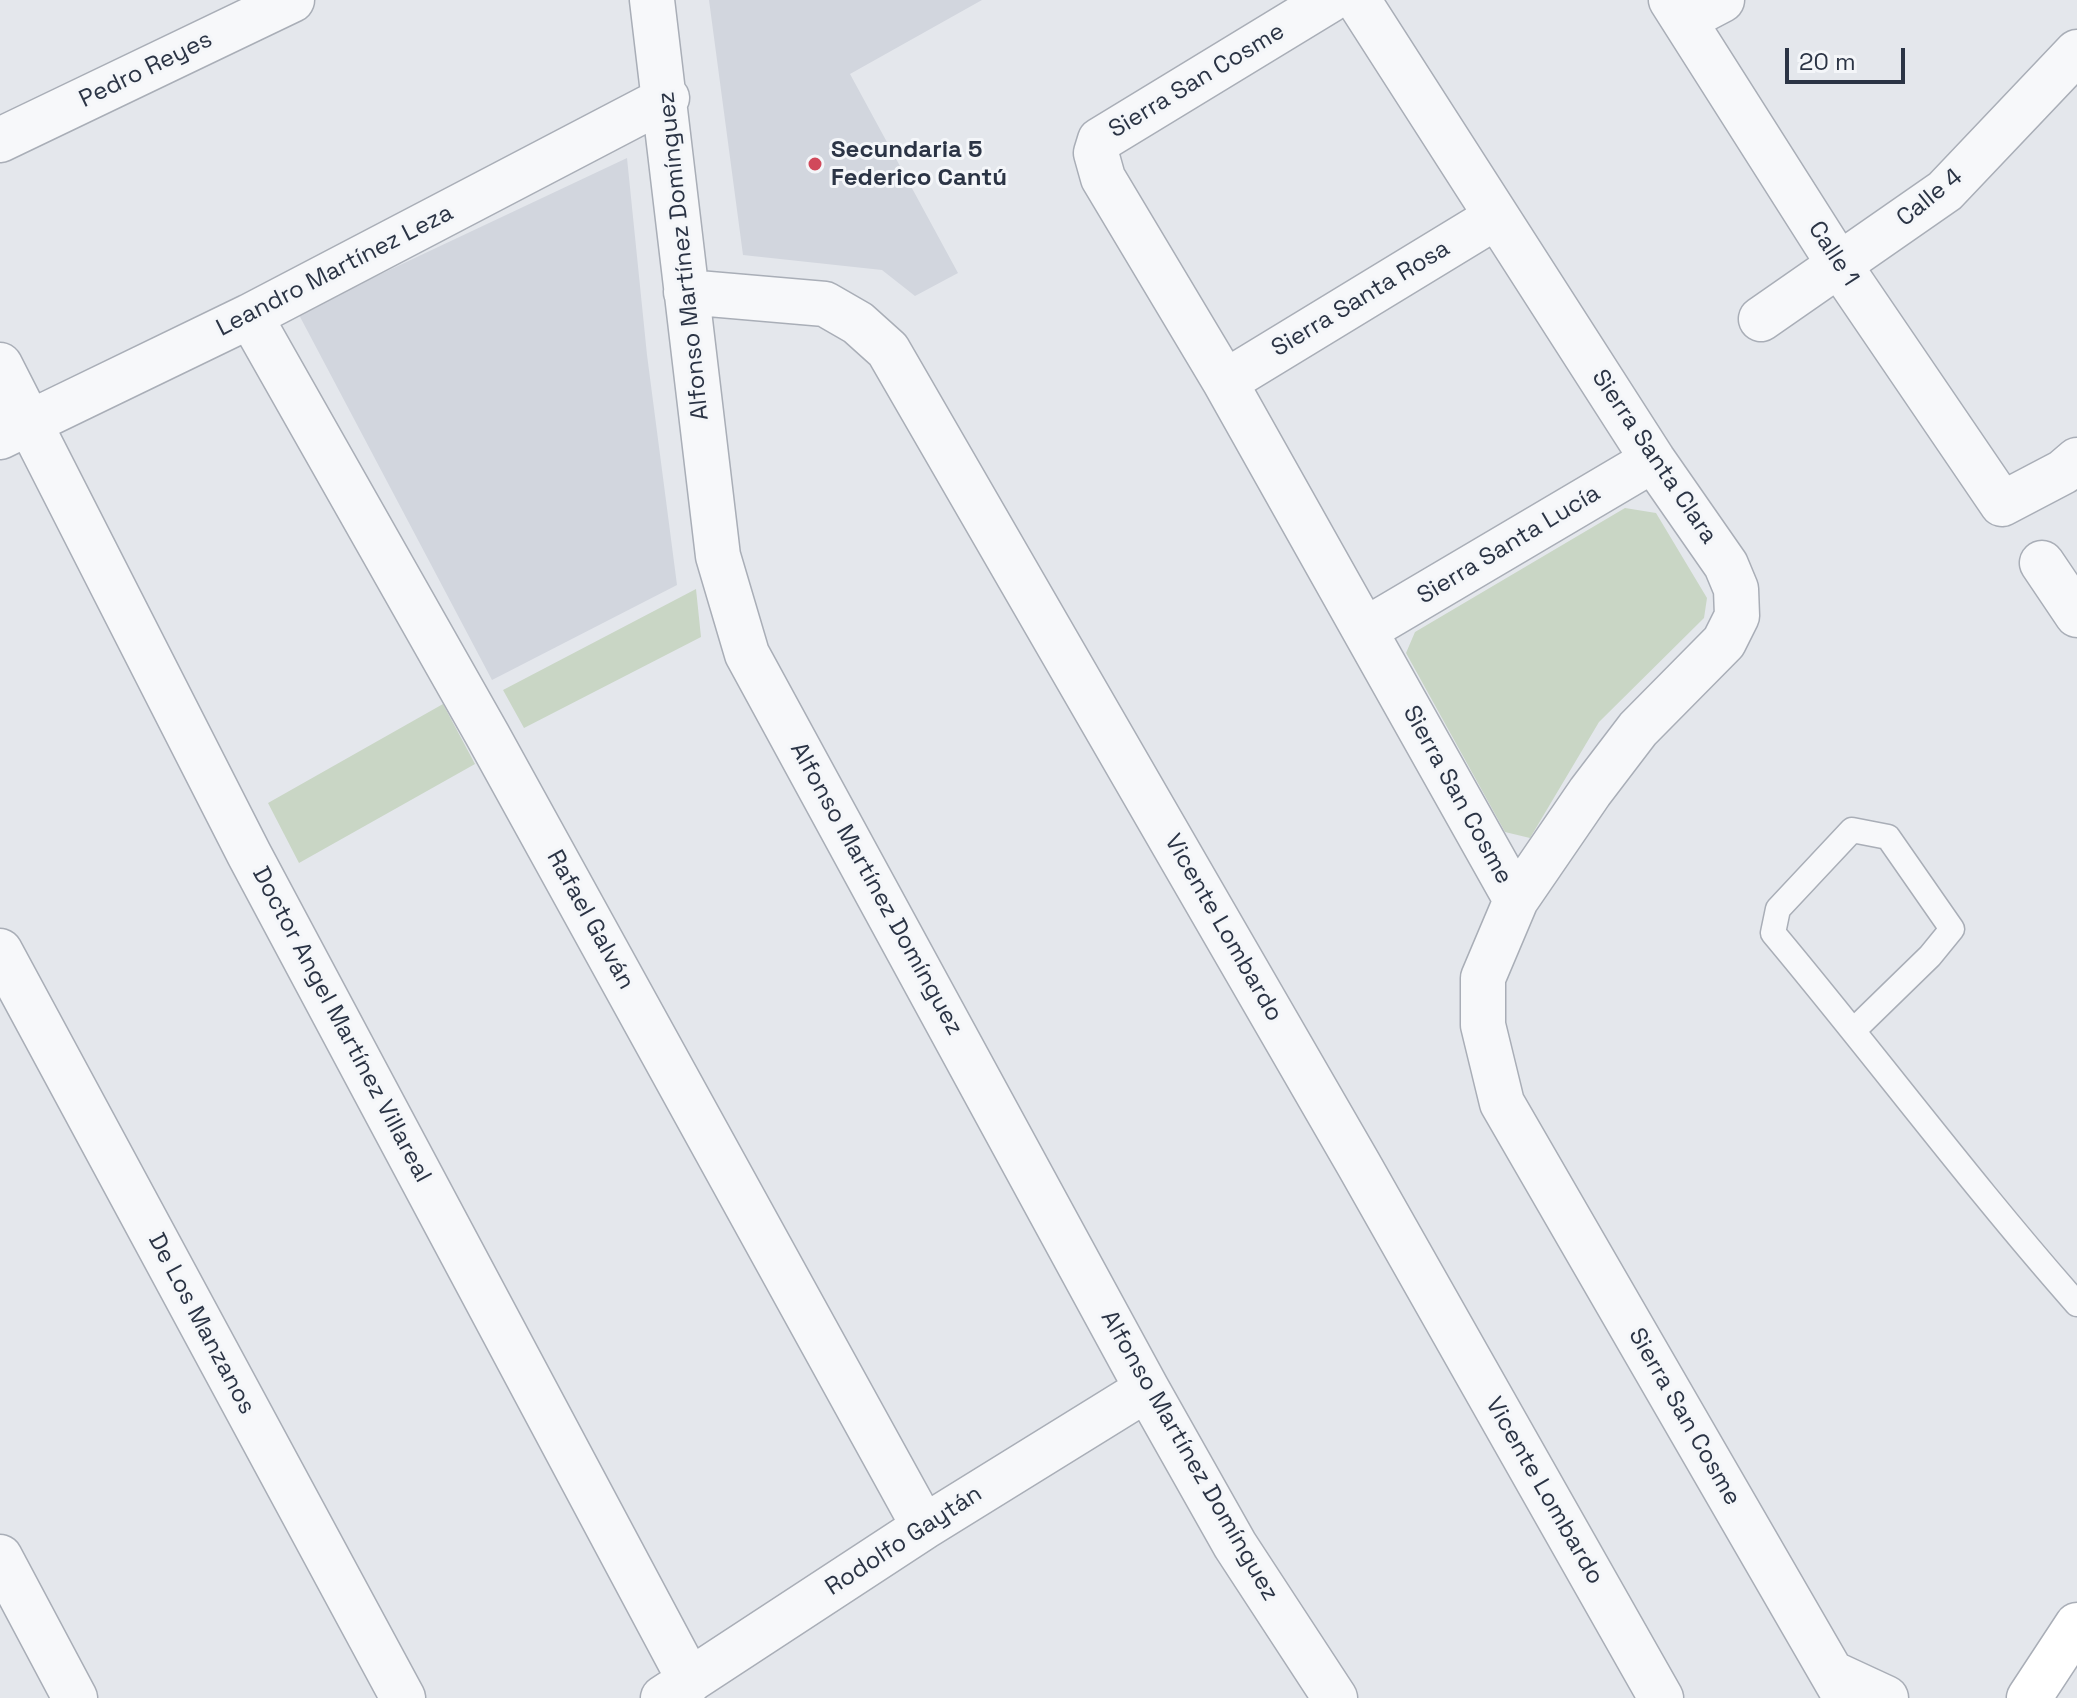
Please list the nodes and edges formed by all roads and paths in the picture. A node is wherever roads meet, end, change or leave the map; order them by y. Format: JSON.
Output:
{"nodes":[{"id":1,"x":292,"y":0,"type":"edge"},
{"id":2,"x":652,"y":0,"type":"edge"},
{"id":3,"x":1330,"y":0,"type":"edge"},
{"id":4,"x":1358,"y":0,"type":"edge"},
{"id":5,"x":1722,"y":0,"type":"edge"},
{"id":6,"x":1678,"y":10,"type":"edge"},
{"id":7,"x":2077,"y":52,"type":"edge"},
{"id":8,"x":667,"y":98,"type":"junction"},
{"id":9,"x":0,"y":140,"type":"edge"},
{"id":10,"x":1496,"y":217,"type":"junction"},
{"id":11,"x":1838,"y":263,"type":"junction"},
{"id":12,"x":686,"y":292,"type":"junction"},
{"id":13,"x":250,"y":316,"type":"junction"},
{"id":14,"x":1761,"y":319,"type":"dead end"},
{"id":15,"x":0,"y":365,"type":"edge"},
{"id":16,"x":1225,"y":382,"type":"junction"},
{"id":17,"x":14,"y":430,"type":"edge"},
{"id":18,"x":1653,"y":460,"type":"junction"},
{"id":19,"x":2077,"y":460,"type":"edge"},
{"id":20,"x":2042,"y":563,"type":"dead end"},
{"id":21,"x":2077,"y":615,"type":"edge"},
{"id":22,"x":1365,"y":630,"type":"junction"},
{"id":23,"x":1516,"y":900,"type":"junction"},
{"id":24,"x":0,"y":951,"type":"edge"},
{"id":25,"x":1854,"y":1030,"type":"junction"},
{"id":26,"x":2077,"y":1304,"type":"edge"},
{"id":27,"x":1147,"y":1389,"type":"junction"},
{"id":28,"x":924,"y":1527,"type":"junction"},
{"id":29,"x":0,"y":1557,"type":"edge"},
{"id":30,"x":2072,"y":1646,"type":"edge"},
{"id":31,"x":1839,"y":1685,"type":"edge"},
{"id":32,"x":676,"y":1690,"type":"edge"},
{"id":33,"x":75,"y":1698,"type":"edge"},
{"id":34,"x":403,"y":1698,"type":"edge"},
{"id":35,"x":1335,"y":1698,"type":"edge"},
{"id":36,"x":1661,"y":1698,"type":"edge"},
{"id":37,"x":1886,"y":1698,"type":"edge"},
{"id":38,"x":2029,"y":1698,"type":"edge"}],
"edges":[{"from":1,"to":9,"type":"street","name":"Pedro Reyes"},
{"from":2,"to":8,"type":"street","name":"Alfonso Martínez Domínguez"},
{"from":3,"to":16,"type":"street","name":"Sierra San Cosme"},
{"from":4,"to":10,"type":"street","name":"Sierra Santa Clara"},
{"from":5,"to":6,"type":"street"},
{"from":6,"to":11,"type":"street","name":"Calle 1"},
{"from":7,"to":11,"type":"street","name":"Calle 4"},
{"from":8,"to":12,"type":"street","name":"Alfonso Martínez Domínguez"},
{"from":8,"to":13,"type":"street","name":"Leandro Martínez Leza"},
{"from":10,"to":16,"type":"street","name":"Sierra Santa Rosa"},
{"from":10,"to":18,"type":"street","name":"Sierra Santa Clara"},
{"from":11,"to":14,"type":"street","name":"Calle 4"},
{"from":11,"to":19,"type":"street","name":"Calle 1"},
{"from":12,"to":27,"type":"street","name":"Alfonso Martínez Domínguez"},
{"from":12,"to":36,"type":"street","name":"Vicente Lombardo"},
{"from":13,"to":17,"type":"street","name":"Leandro Martínez Leza"},
{"from":13,"to":28,"type":"street","name":"Rafael Galván"},
{"from":15,"to":17,"type":"street","name":"Doctor Angel Martínez Villareal"},
{"from":16,"to":22,"type":"street","name":"Sierra San Cosme"},
{"from":17,"to":32,"type":"street","name":"Doctor Angel Martínez Villareal"},
{"from":18,"to":22,"type":"street","name":"Sierra Santa Lucía"},
{"from":18,"to":23,"type":"street","name":"Sierra Santa Clara"},
{"from":20,"to":21,"type":"street"},
{"from":22,"to":23,"type":"street","name":"Sierra San Cosme"},
{"from":23,"to":31,"type":"street","name":"Sierra San Cosme"},
{"from":24,"to":34,"type":"street","name":"De Los Manzanos"},
{"from":25,"to":25,"type":"lane"},
{"from":25,"to":26,"type":"lane"},
{"from":27,"to":28,"type":"street","name":"Rodolfo Gaytán"},
{"from":27,"to":35,"type":"street","name":"Alfonso Martínez Domínguez"},
{"from":28,"to":32,"type":"street","name":"Rodolfo Gaytán"},
{"from":29,"to":33,"type":"street"},
{"from":30,"to":38,"type":"main road"},
{"from":31,"to":37,"type":"street"}]}
